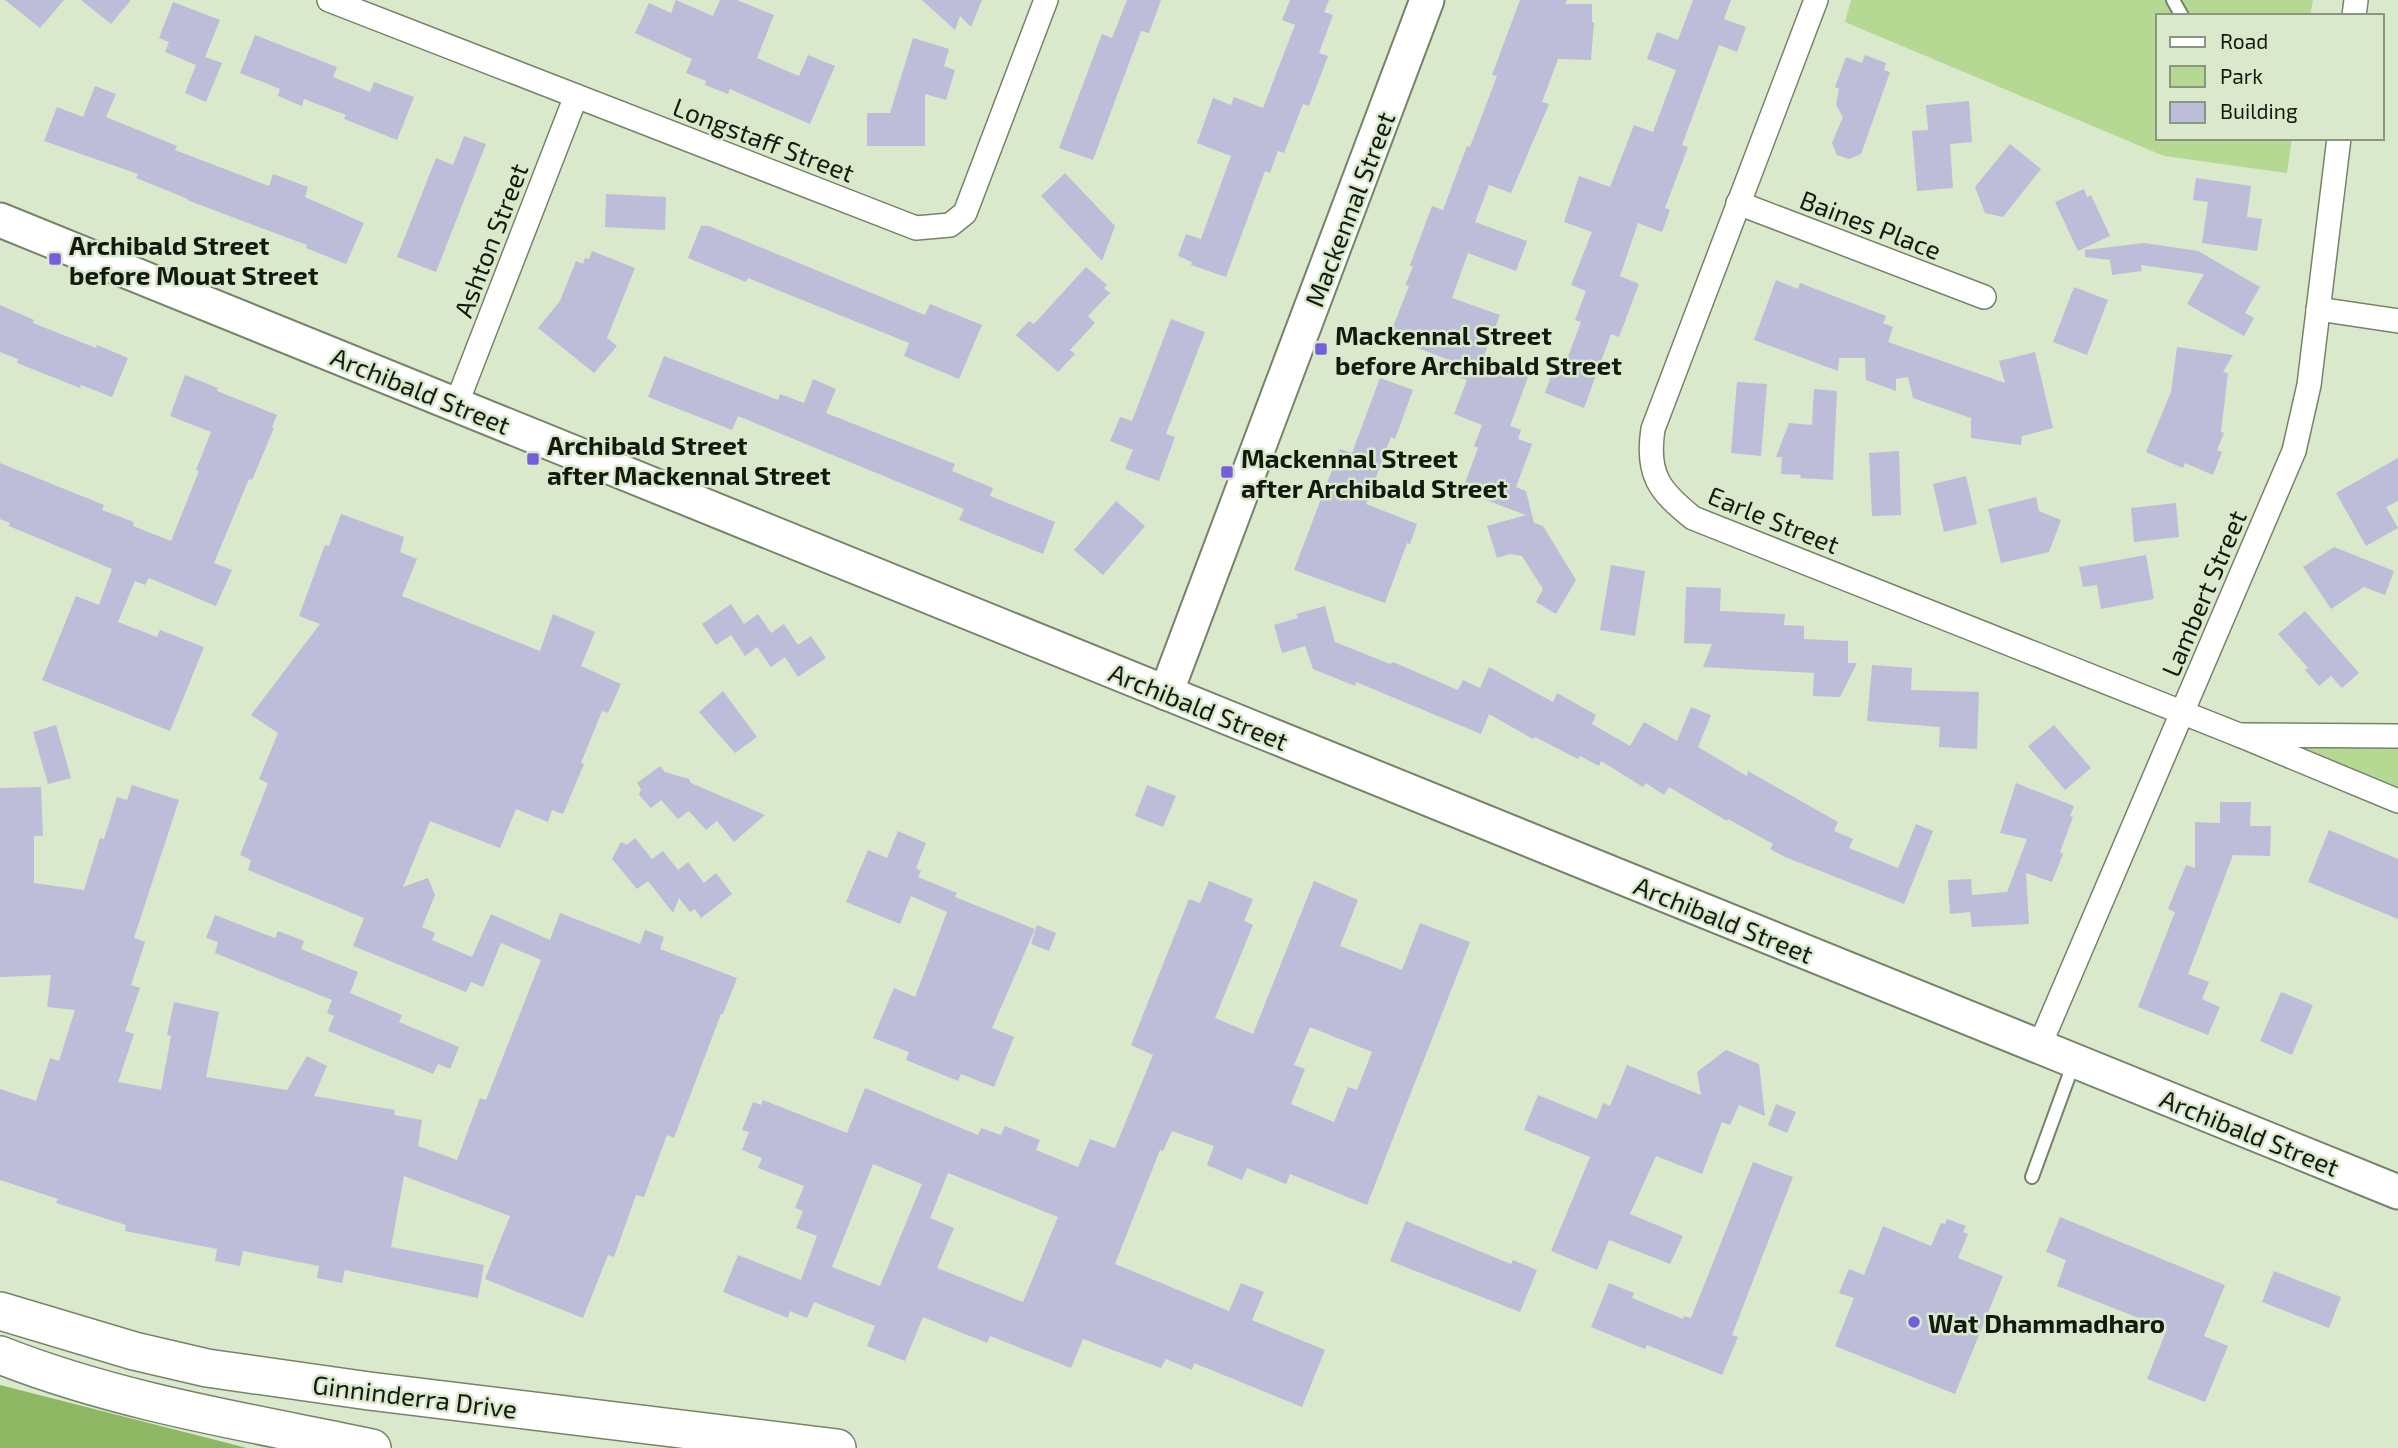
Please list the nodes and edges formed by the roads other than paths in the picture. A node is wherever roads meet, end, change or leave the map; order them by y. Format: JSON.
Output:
{"nodes":[{"id":1,"x":329,"y":0,"type":"edge"},
{"id":2,"x":1046,"y":0,"type":"edge"},
{"id":3,"x":1427,"y":0,"type":"edge"},
{"id":4,"x":1816,"y":0,"type":"edge"},
{"id":5,"x":576,"y":96,"type":"junction"},
{"id":6,"x":2339,"y":140,"type":"edge"},
{"id":7,"x":1738,"y":204,"type":"junction"},
{"id":8,"x":0,"y":220,"type":"edge"},
{"id":9,"x":1984,"y":297,"type":"dead end"},
{"id":10,"x":2318,"y":309,"type":"junction"},
{"id":11,"x":2398,"y":321,"type":"edge"},
{"id":12,"x":456,"y":405,"type":"junction"},
{"id":13,"x":1166,"y":693,"type":"junction"},
{"id":14,"x":2182,"y":712,"type":"junction"},
{"id":15,"x":2239,"y":735,"type":"junction"},
{"id":16,"x":2398,"y":736,"type":"edge"},
{"id":17,"x":2398,"y":801,"type":"edge"},
{"id":18,"x":2039,"y":1047,"type":"junction"},
{"id":19,"x":2075,"y":1061,"type":"junction"},
{"id":20,"x":2032,"y":1177,"type":"dead end"},
{"id":21,"x":2398,"y":1192,"type":"edge"},
{"id":22,"x":0,"y":1284,"type":"edge"},
{"id":23,"x":0,"y":1311,"type":"edge"},
{"id":24,"x":10,"y":1360,"type":"edge"},
{"id":25,"x":369,"y":1391,"type":"junction"},
{"id":26,"x":372,"y":1448,"type":"edge"},
{"id":27,"x":837,"y":1448,"type":"edge"}],
"edges":[{"from":1,"to":5,"type":"street","name":"Longstaff Street"},
{"from":2,"to":5,"type":"street","name":"Longstaff Street"},
{"from":3,"to":13,"type":"street","name":"Mackennal Street"},
{"from":4,"to":7,"type":"street","name":"Earle Street"},
{"from":5,"to":12,"type":"street","name":"Ashton Street"},
{"from":6,"to":10,"type":"street","name":"Lambert Street"},
{"from":7,"to":9,"type":"street","name":"Baines Place"},
{"from":7,"to":14,"type":"street","name":"Earle Street"},
{"from":8,"to":12,"type":"street","name":"Archibald Street"},
{"from":10,"to":11,"type":"street"},
{"from":10,"to":14,"type":"street","name":"Lambert Street"},
{"from":12,"to":13,"type":"street","name":"Archibald Street"},
{"from":13,"to":18,"type":"street","name":"Archibald Street"},
{"from":14,"to":15,"type":"street","name":"Earle Street"},
{"from":14,"to":18,"type":"street","name":"Lambert Street"},
{"from":15,"to":16,"type":"street","name":"Earle Street"},
{"from":15,"to":17,"type":"street","name":"Earle Street"},
{"from":18,"to":19,"type":"street","name":"Archibald Street"},
{"from":19,"to":20,"type":"lane"},
{"from":19,"to":21,"type":"street","name":"Archibald Street"},
{"from":22,"to":25,"type":"main road"},
{"from":23,"to":25,"type":"main road","name":"Ginninderra Drive"},
{"from":24,"to":26,"type":"main road","name":"Ginninderra Drive"},
{"from":25,"to":27,"type":"main road","name":"Ginninderra Drive"}]}
